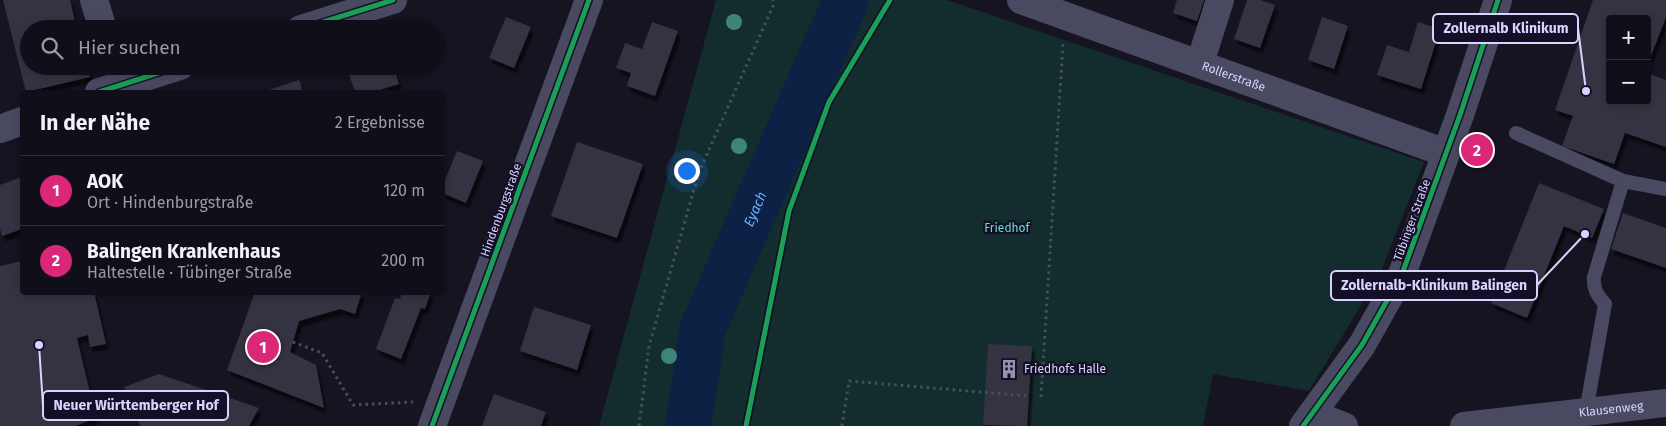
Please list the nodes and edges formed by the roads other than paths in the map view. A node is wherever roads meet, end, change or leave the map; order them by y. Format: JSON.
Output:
{"nodes":[{"id":1,"x":94,"y":0,"type":"edge"},
{"id":2,"x":393,"y":0,"type":"edge"},
{"id":3,"x":589,"y":0,"type":"edge"},
{"id":4,"x":1022,"y":0,"type":"edge"},
{"id":5,"x":1220,"y":0,"type":"edge"},
{"id":6,"x":1498,"y":0,"type":"edge"},
{"id":7,"x":100,"y":20,"type":"edge"},
{"id":8,"x":329,"y":20,"type":"edge"},
{"id":9,"x":1200,"y":63,"type":"junction"},
{"id":10,"x":139,"y":75,"type":"edge"},
{"id":11,"x":111,"y":81,"type":"edge"},
{"id":12,"x":1516,"y":133,"type":"dead end"},
{"id":13,"x":1446,"y":153,"type":"junction"},
{"id":14,"x":1623,"y":181,"type":"junction"},
{"id":15,"x":1666,"y":189,"type":"edge"},
{"id":16,"x":1666,"y":403,"type":"edge"},
{"id":17,"x":1586,"y":412,"type":"junction"},
{"id":18,"x":1307,"y":420,"type":"edge"},
{"id":19,"x":432,"y":426,"type":"edge"},
{"id":20,"x":1344,"y":426,"type":"edge"},
{"id":21,"x":1464,"y":426,"type":"edge"}],
"edges":[{"from":1,"to":7,"type":"street"},
{"from":2,"to":8,"type":"street"},
{"from":3,"to":19,"type":"street","name":"Hindenburgstraße"},
{"from":4,"to":9,"type":"street","name":"Rollerstraße"},
{"from":5,"to":9,"type":"street"},
{"from":6,"to":13,"type":"street","name":"Tübinger Straße"},
{"from":9,"to":13,"type":"street","name":"Rollerstraße"},
{"from":10,"to":11,"type":"street"},
{"from":12,"to":14,"type":"lane"},
{"from":13,"to":18,"type":"street","name":"Tübinger Straße"},
{"from":14,"to":15,"type":"lane"},
{"from":14,"to":17,"type":"lane"},
{"from":16,"to":17,"type":"street","name":"Klausenweg"},
{"from":17,"to":21,"type":"street","name":"Klausenweg"},
{"from":18,"to":20,"type":"street"}]}
